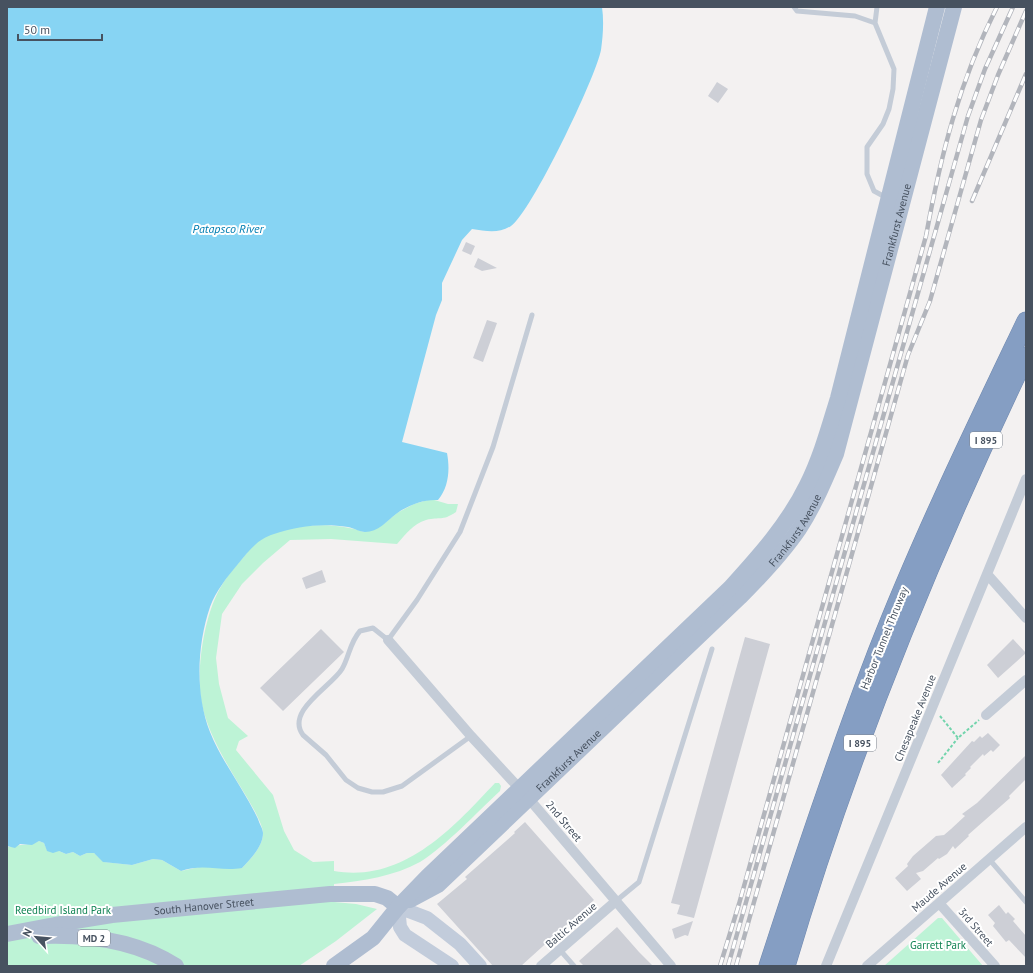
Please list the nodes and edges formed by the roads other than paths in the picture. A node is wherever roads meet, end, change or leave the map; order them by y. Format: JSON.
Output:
{"nodes":[{"id":1,"x":794,"y":7,"type":"edge"},
{"id":2,"x":877,"y":7,"type":"edge"},
{"id":3,"x":937,"y":7,"type":"edge"},
{"id":4,"x":953,"y":9,"type":"edge"},
{"id":5,"x":875,"y":23,"type":"junction"},
{"id":6,"x":896,"y":201,"type":"junction"},
{"id":7,"x":532,"y":315,"type":"dead end"},
{"id":8,"x":1026,"y":321,"type":"edge"},
{"id":9,"x":1026,"y":356,"type":"edge"},
{"id":10,"x":1026,"y":479,"type":"edge"},
{"id":11,"x":1026,"y":498,"type":"edge"},
{"id":12,"x":1013,"y":510,"type":"junction"},
{"id":13,"x":987,"y":574,"type":"junction"},
{"id":14,"x":1026,"y":618,"type":"edge"},
{"id":15,"x":388,"y":640,"type":"junction"},
{"id":16,"x":712,"y":649,"type":"dead end"},
{"id":17,"x":1026,"y":680,"type":"edge"},
{"id":18,"x":986,"y":715,"type":"road end"},
{"id":19,"x":471,"y":736,"type":"junction"},
{"id":20,"x":525,"y":794,"type":"junction"},
{"id":21,"x":1026,"y":826,"type":"edge"},
{"id":22,"x":989,"y":859,"type":"junction"},
{"id":23,"x":616,"y":901,"type":"junction"},
{"id":24,"x":1026,"y":902,"type":"edge"},
{"id":25,"x":940,"y":903,"type":"junction"},
{"id":26,"x":398,"y":907,"type":"junction"},
{"id":27,"x":7,"y":935,"type":"edge"},
{"id":28,"x":560,"y":950,"type":"junction"},
{"id":29,"x":469,"y":952,"type":"junction"},
{"id":30,"x":176,"y":966,"type":"edge"},
{"id":31,"x":334,"y":966,"type":"edge"},
{"id":32,"x":453,"y":966,"type":"edge"},
{"id":33,"x":480,"y":966,"type":"edge"},
{"id":34,"x":541,"y":966,"type":"edge"},
{"id":35,"x":574,"y":966,"type":"edge"},
{"id":36,"x":672,"y":966,"type":"edge"},
{"id":37,"x":768,"y":966,"type":"edge"},
{"id":38,"x":786,"y":966,"type":"edge"},
{"id":39,"x":826,"y":966,"type":"edge"},
{"id":40,"x":867,"y":966,"type":"edge"},
{"id":41,"x":994,"y":966,"type":"edge"}],
"edges":[{"from":1,"to":5,"type":"lane"},
{"from":2,"to":5,"type":"lane"},
{"from":3,"to":4,"type":"main road"},
{"from":3,"to":6,"type":"main road","name":"Frankfurst Avenue"},
{"from":4,"to":6,"type":"main road","name":"Frankfurst Avenue"},
{"from":5,"to":6,"type":"lane"},
{"from":6,"to":20,"type":"main road","name":"Frankfurst Avenue"},
{"from":7,"to":15,"type":"lane"},
{"from":8,"to":37,"type":"highway","name":"Harbor Tunnel Thruway","number":"I 895"},
{"from":9,"to":38,"type":"highway","name":"Harbor Tunnel Thruway","number":"I 895"},
{"from":10,"to":12,"type":"street","name":"Chesapeake Avenue"},
{"from":11,"to":12,"type":"street"},
{"from":12,"to":13,"type":"street","name":"Chesapeake Avenue"},
{"from":13,"to":14,"type":"street"},
{"from":13,"to":39,"type":"street","name":"Chesapeake Avenue"},
{"from":15,"to":19,"type":"street","name":"2nd Street"},
{"from":15,"to":19,"type":"lane"},
{"from":16,"to":23,"type":"lane"},
{"from":17,"to":18,"type":"street"},
{"from":19,"to":20,"type":"street","name":"2nd Street"},
{"from":20,"to":23,"type":"street","name":"2nd Street"},
{"from":20,"to":26,"type":"main road","name":"Frankfurst Avenue"},
{"from":21,"to":22,"type":"street","name":"Maude Avenue"},
{"from":22,"to":24,"type":"lane"},
{"from":22,"to":25,"type":"street","name":"Maude Avenue"},
{"from":23,"to":28,"type":"street","name":"Baltic Avenue"},
{"from":23,"to":36,"type":"street","name":"2nd Street"},
{"from":25,"to":40,"type":"street","name":"Maude Avenue"},
{"from":25,"to":41,"type":"street","name":"3rd Street"},
{"from":26,"to":27,"type":"main road","name":"South Hanover Street"},
{"from":26,"to":29,"type":"main road","name":"South Hanover Street"},
{"from":26,"to":31,"type":"main road","name":"Frankfurst Avenue"},
{"from":26,"to":32,"type":"main road"},
{"from":27,"to":30,"type":"main road","number":"MD 2"},
{"from":28,"to":34,"type":"street","name":"Baltic Avenue"},
{"from":28,"to":35,"type":"lane"},
{"from":29,"to":32,"type":"main road"},
{"from":29,"to":33,"type":"main road","name":"South Hanover Street"}]}
